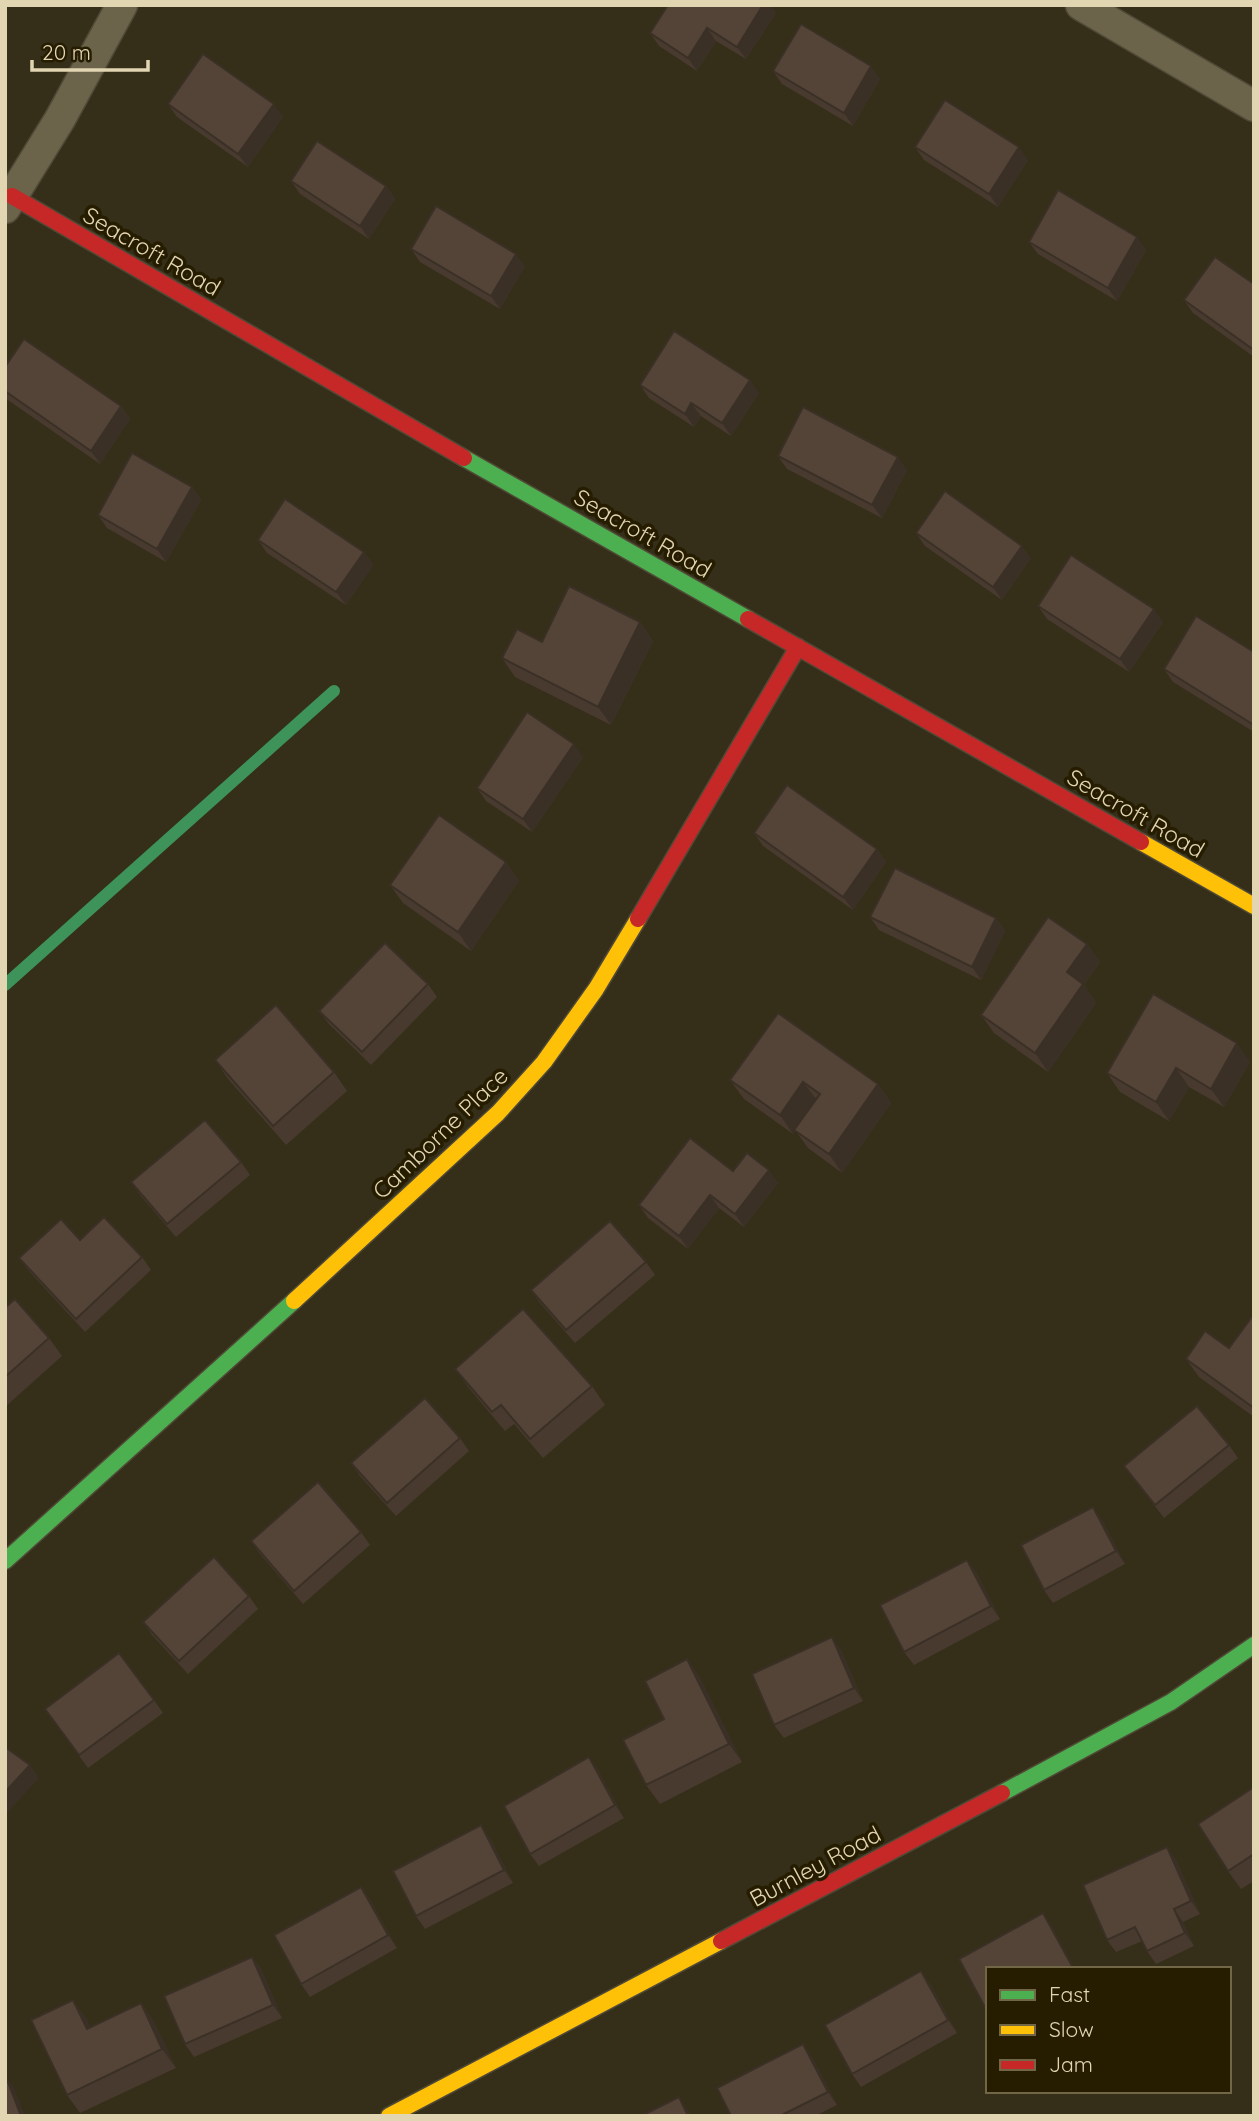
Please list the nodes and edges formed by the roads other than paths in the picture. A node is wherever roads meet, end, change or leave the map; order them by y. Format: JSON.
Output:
{"nodes":[{"id":1,"x":122,"y":5,"type":"edge"},
{"id":2,"x":1081,"y":5,"type":"edge"},
{"id":3,"x":1254,"y":106,"type":"edge"},
{"id":4,"x":8,"y":202,"type":"edge"},
{"id":5,"x":798,"y":647,"type":"junction"},
{"id":6,"x":1254,"y":906,"type":"edge"},
{"id":7,"x":5,"y":1561,"type":"edge"},
{"id":8,"x":1254,"y":1645,"type":"edge"},
{"id":9,"x":389,"y":2116,"type":"edge"}],
"edges":[{"from":1,"to":4,"type":"street"},
{"from":2,"to":3,"type":"street"},
{"from":4,"to":5,"type":"street","name":"Seacroft Road"},
{"from":5,"to":6,"type":"street","name":"Seacroft Road"},
{"from":5,"to":7,"type":"street","name":"Camborne Place"},
{"from":8,"to":9,"type":"street","name":"Burnley Road"}]}
